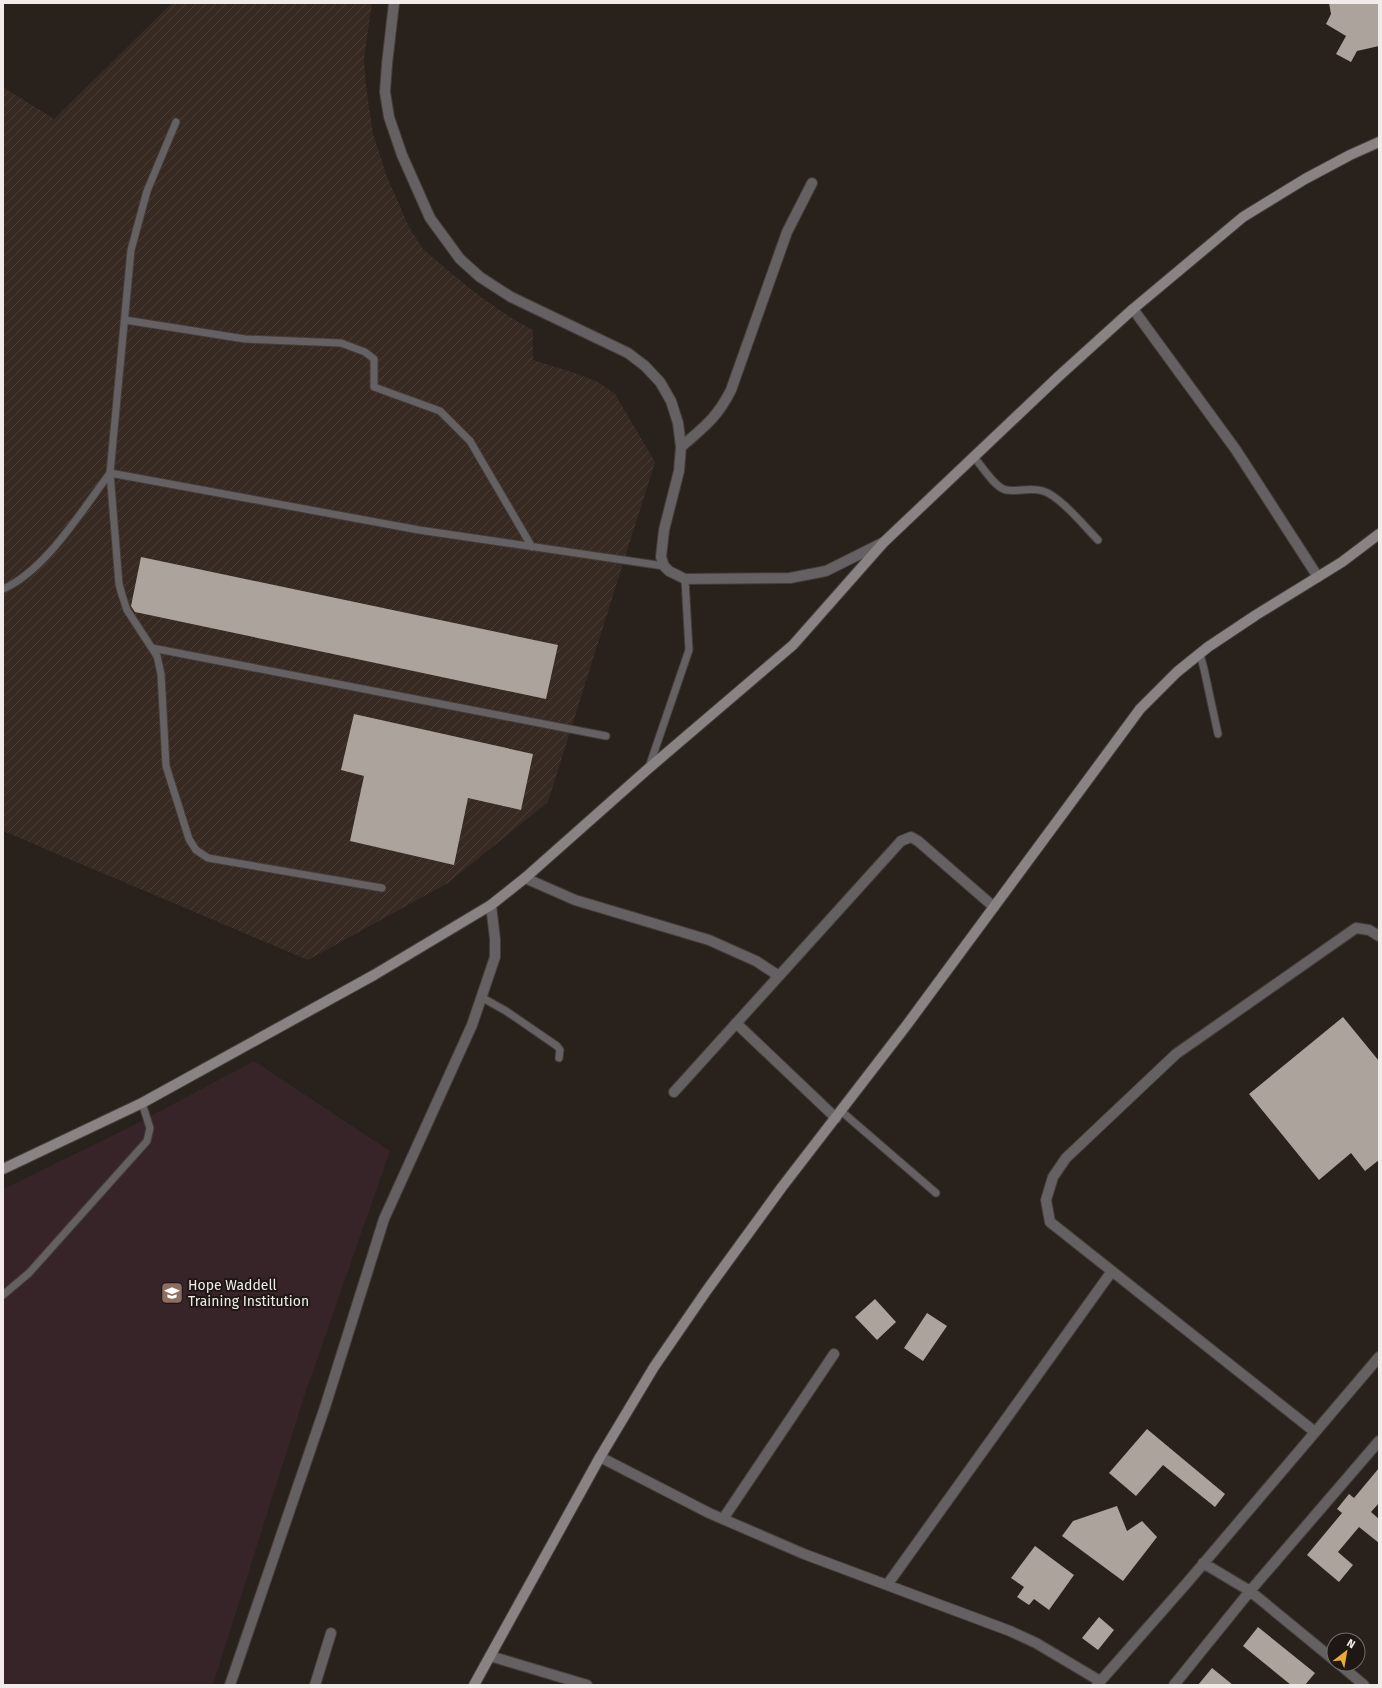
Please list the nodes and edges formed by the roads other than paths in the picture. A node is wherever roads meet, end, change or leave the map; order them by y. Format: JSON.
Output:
{"nodes":[{"id":1,"x":394,"y":3,"type":"edge"},
{"id":2,"x":176,"y":122,"type":"dead end"},
{"id":3,"x":1379,"y":142,"type":"edge"},
{"id":4,"x":812,"y":183,"type":"dead end"},
{"id":5,"x":1133,"y":309,"type":"junction"},
{"id":6,"x":125,"y":320,"type":"junction"},
{"id":7,"x":681,"y":447,"type":"junction"},
{"id":8,"x":974,"y":457,"type":"junction"},
{"id":9,"x":110,"y":473,"type":"junction"},
{"id":10,"x":1379,"y":534,"type":"edge"},
{"id":11,"x":1098,"y":540,"type":"dead end"},
{"id":12,"x":884,"y":542,"type":"junction"},
{"id":13,"x":532,"y":547,"type":"junction"},
{"id":14,"x":664,"y":566,"type":"junction"},
{"id":15,"x":1318,"y":577,"type":"junction"},
{"id":16,"x":685,"y":579,"type":"junction"},
{"id":17,"x":3,"y":589,"type":"edge"},
{"id":18,"x":152,"y":648,"type":"junction"},
{"id":19,"x":1200,"y":654,"type":"junction"},
{"id":20,"x":1218,"y":734,"type":"dead end"},
{"id":21,"x":606,"y":736,"type":"dead end"},
{"id":22,"x":649,"y":768,"type":"junction"},
{"id":23,"x":525,"y":878,"type":"junction"},
{"id":24,"x":382,"y":888,"type":"dead end"},
{"id":25,"x":491,"y":905,"type":"junction"},
{"id":26,"x":994,"y":907,"type":"junction"},
{"id":27,"x":1379,"y":936,"type":"edge"},
{"id":28,"x":779,"y":976,"type":"junction"},
{"id":29,"x":481,"y":997,"type":"junction"},
{"id":30,"x":736,"y":1023,"type":"junction"},
{"id":31,"x":559,"y":1058,"type":"dead end"},
{"id":32,"x":674,"y":1092,"type":"dead end"},
{"id":33,"x":142,"y":1103,"type":"junction"},
{"id":34,"x":838,"y":1114,"type":"junction"},
{"id":35,"x":3,"y":1169,"type":"edge"},
{"id":36,"x":936,"y":1193,"type":"dead end"},
{"id":37,"x":1112,"y":1271,"type":"junction"},
{"id":38,"x":3,"y":1295,"type":"edge"},
{"id":39,"x":834,"y":1354,"type":"dead end"},
{"id":40,"x":1379,"y":1357,"type":"edge"},
{"id":41,"x":1315,"y":1432,"type":"junction"},
{"id":42,"x":1379,"y":1441,"type":"edge"},
{"id":43,"x":600,"y":1457,"type":"junction"},
{"id":44,"x":723,"y":1519,"type":"junction"},
{"id":45,"x":1203,"y":1563,"type":"junction"},
{"id":46,"x":887,"y":1585,"type":"junction"},
{"id":47,"x":1250,"y":1591,"type":"junction"},
{"id":48,"x":331,"y":1633,"type":"dead end"},
{"id":49,"x":1326,"y":1653,"type":"edge"},
{"id":50,"x":490,"y":1656,"type":"junction"},
{"id":51,"x":1349,"y":1672,"type":"edge"},
{"id":52,"x":1098,"y":1683,"type":"edge"},
{"id":53,"x":230,"y":1685,"type":"edge"},
{"id":54,"x":316,"y":1685,"type":"edge"},
{"id":55,"x":474,"y":1685,"type":"edge"},
{"id":56,"x":587,"y":1685,"type":"edge"},
{"id":57,"x":1174,"y":1685,"type":"edge"},
{"id":58,"x":1364,"y":1685,"type":"edge"}],
"edges":[{"from":1,"to":7,"type":"street"},
{"from":2,"to":6,"type":"lane"},
{"from":3,"to":5,"type":"street"},
{"from":4,"to":7,"type":"street"},
{"from":5,"to":8,"type":"street"},
{"from":5,"to":15,"type":"street"},
{"from":6,"to":9,"type":"lane"},
{"from":6,"to":13,"type":"lane"},
{"from":7,"to":14,"type":"street"},
{"from":8,"to":11,"type":"lane"},
{"from":8,"to":12,"type":"street"},
{"from":9,"to":13,"type":"lane"},
{"from":9,"to":17,"type":"lane"},
{"from":9,"to":18,"type":"lane"},
{"from":10,"to":15,"type":"street"},
{"from":12,"to":16,"type":"street"},
{"from":12,"to":22,"type":"street"},
{"from":13,"to":14,"type":"lane"},
{"from":14,"to":16,"type":"street"},
{"from":15,"to":19,"type":"street"},
{"from":16,"to":22,"type":"lane"},
{"from":18,"to":21,"type":"lane"},
{"from":18,"to":24,"type":"lane"},
{"from":19,"to":20,"type":"lane"},
{"from":19,"to":26,"type":"street"},
{"from":22,"to":23,"type":"street"},
{"from":23,"to":25,"type":"street"},
{"from":23,"to":28,"type":"street"},
{"from":25,"to":29,"type":"street"},
{"from":25,"to":33,"type":"street"},
{"from":26,"to":28,"type":"street"},
{"from":26,"to":34,"type":"street"},
{"from":27,"to":37,"type":"street"},
{"from":28,"to":30,"type":"street"},
{"from":29,"to":31,"type":"lane"},
{"from":29,"to":53,"type":"street"},
{"from":30,"to":32,"type":"street"},
{"from":30,"to":34,"type":"street"},
{"from":33,"to":35,"type":"street"},
{"from":33,"to":38,"type":"lane"},
{"from":34,"to":36,"type":"lane"},
{"from":34,"to":43,"type":"street"},
{"from":37,"to":41,"type":"street"},
{"from":37,"to":46,"type":"street"},
{"from":39,"to":44,"type":"street"},
{"from":40,"to":41,"type":"street"},
{"from":41,"to":45,"type":"street"},
{"from":42,"to":47,"type":"street"},
{"from":43,"to":44,"type":"street"},
{"from":43,"to":50,"type":"street"},
{"from":44,"to":46,"type":"street"},
{"from":45,"to":47,"type":"street"},
{"from":45,"to":52,"type":"street"},
{"from":46,"to":52,"type":"street"},
{"from":47,"to":49,"type":"street"},
{"from":47,"to":57,"type":"street"},
{"from":48,"to":54,"type":"street"},
{"from":50,"to":55,"type":"street"},
{"from":50,"to":56,"type":"street"},
{"from":51,"to":58,"type":"street"}]}
